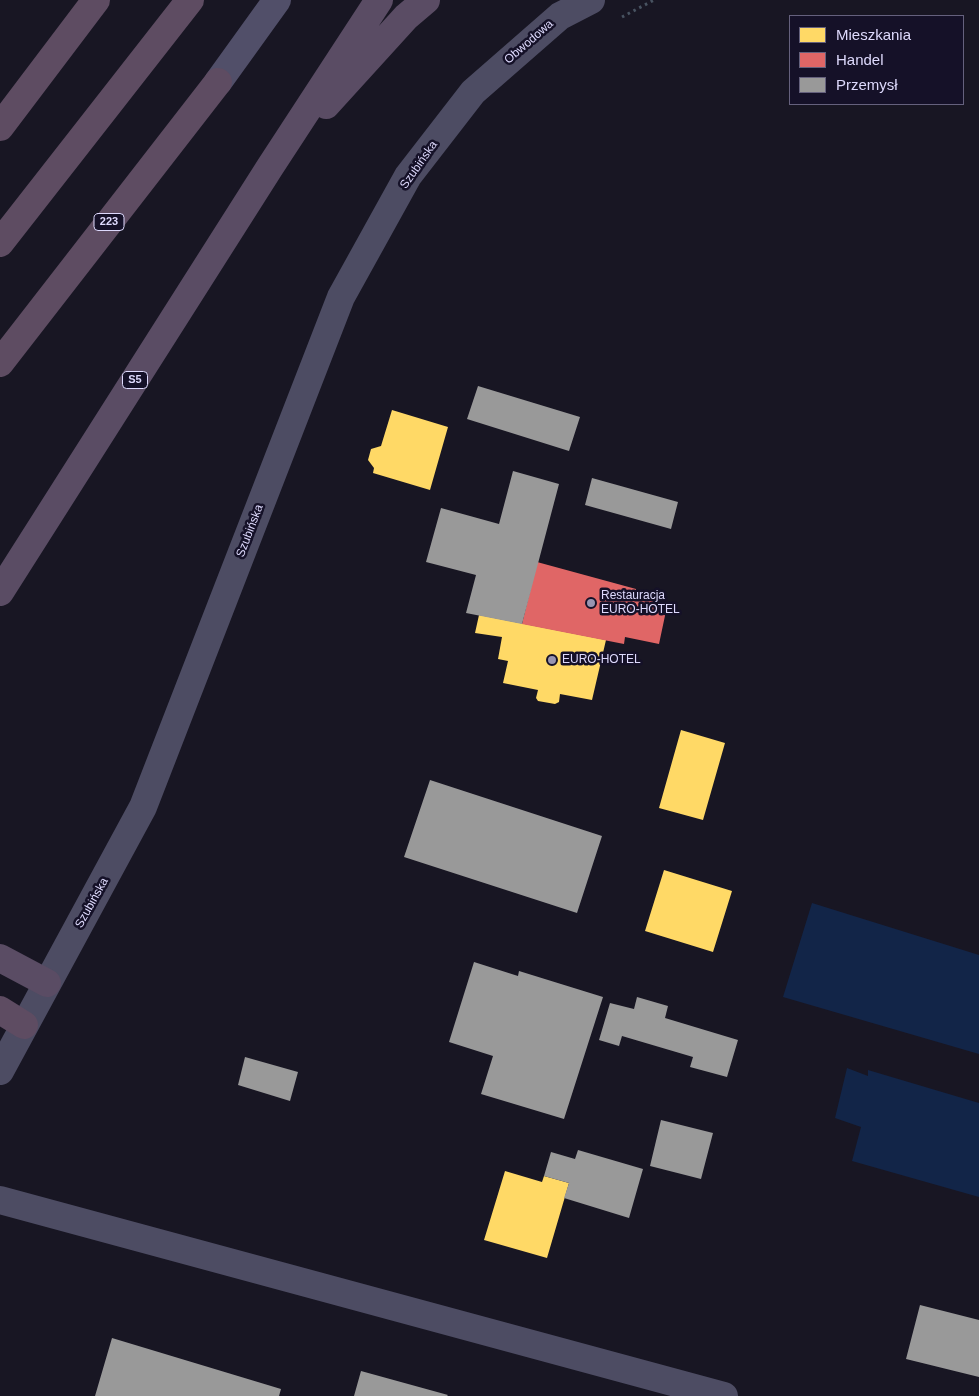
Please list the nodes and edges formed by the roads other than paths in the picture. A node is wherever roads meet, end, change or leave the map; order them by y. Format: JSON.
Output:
{"nodes":[{"id":1,"x":96,"y":0,"type":"edge"},
{"id":2,"x":190,"y":0,"type":"edge"},
{"id":3,"x":277,"y":0,"type":"edge"},
{"id":4,"x":379,"y":0,"type":"edge"},
{"id":5,"x":426,"y":0,"type":"edge"},
{"id":6,"x":591,"y":0,"type":"edge"},
{"id":7,"x":218,"y":82,"type":"joint"},
{"id":8,"x":473,"y":92,"type":"joint"},
{"id":9,"x":0,"y":127,"type":"edge"},
{"id":10,"x":270,"y":167,"type":"junction"},
{"id":11,"x":0,"y":243,"type":"edge"},
{"id":12,"x":0,"y":363,"type":"edge"},
{"id":13,"x":0,"y":592,"type":"edge"},
{"id":14,"x":0,"y":958,"type":"edge"},
{"id":15,"x":47,"y":983,"type":"junction"},
{"id":16,"x":0,"y":1010,"type":"edge"},
{"id":17,"x":24,"y":1024,"type":"junction"},
{"id":18,"x":0,"y":1070,"type":"edge"},
{"id":19,"x":0,"y":1200,"type":"edge"},
{"id":20,"x":724,"y":1396,"type":"edge"}],
"edges":[{"from":1,"to":9,"type":"highway"},
{"from":2,"to":11,"type":"highway"},
{"from":3,"to":7,"type":"main road","number":"223"},
{"from":4,"to":10,"type":"highway","number":"S5"},
{"from":5,"to":10,"type":"highway"},
{"from":6,"to":8,"type":"street","name":"Obwodowa"},
{"from":7,"to":12,"type":"highway","number":"223"},
{"from":8,"to":15,"type":"street","name":"Szubińska"},
{"from":10,"to":13,"type":"highway","number":"S5"},
{"from":14,"to":15,"type":"highway"},
{"from":15,"to":17,"type":"street","name":"Szubińska"},
{"from":16,"to":17,"type":"highway"},
{"from":17,"to":18,"type":"street","name":"Szubińska"},
{"from":19,"to":20,"type":"street"}]}
